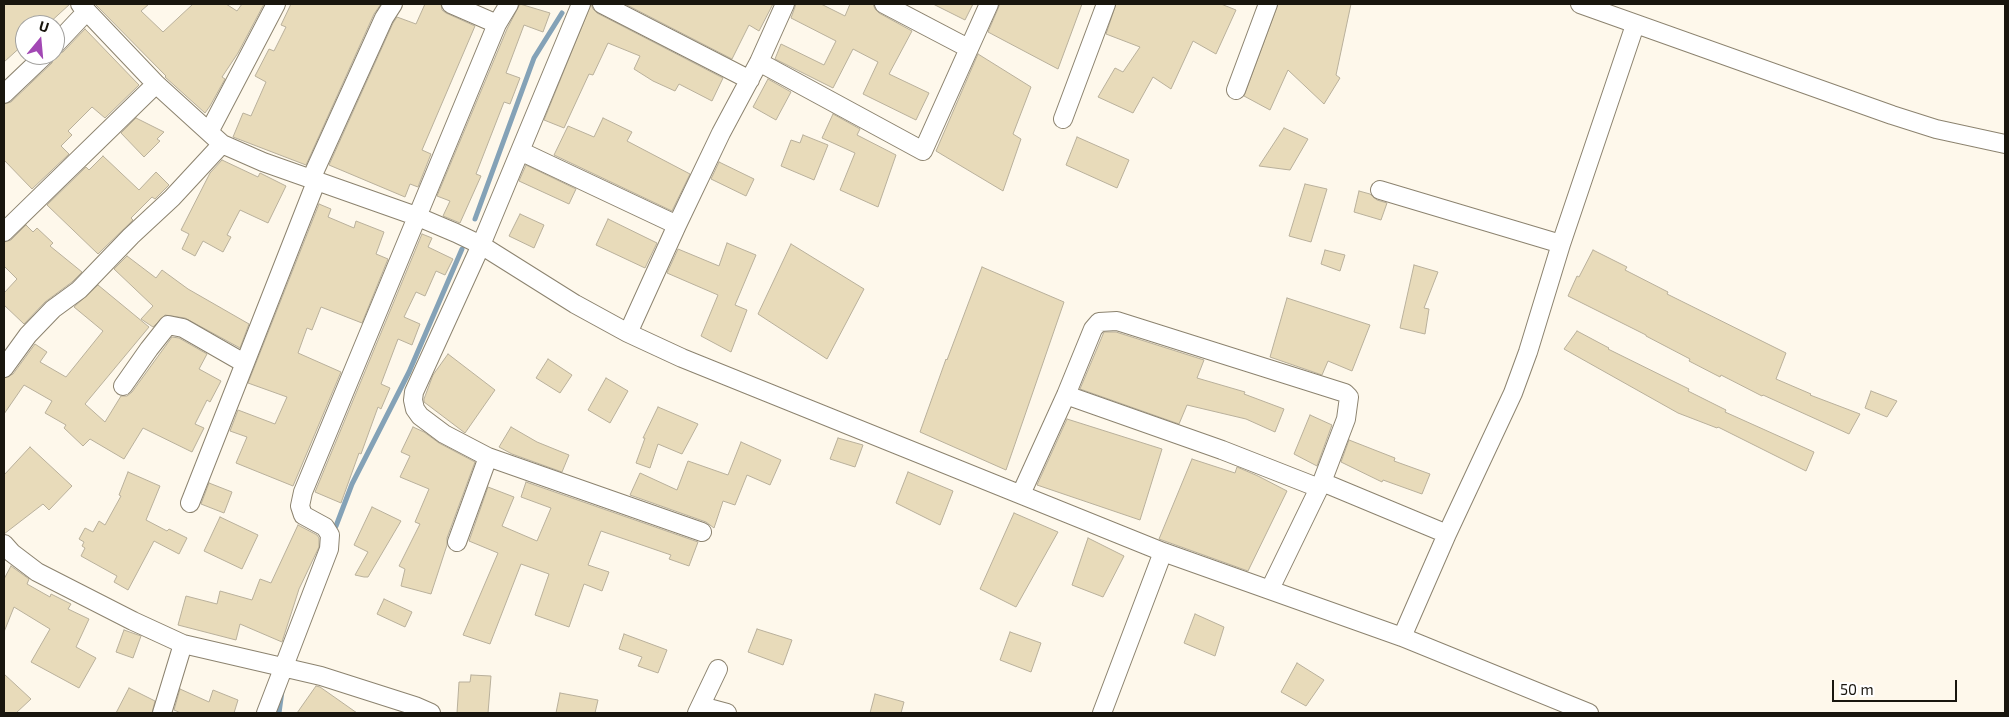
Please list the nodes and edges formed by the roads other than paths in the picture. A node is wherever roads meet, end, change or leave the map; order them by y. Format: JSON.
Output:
{"nodes":[{"id":1,"x":276,"y":4,"type":"edge"},
{"id":2,"x":393,"y":4,"type":"edge"},
{"id":3,"x":451,"y":4,"type":"edge"},
{"id":4,"x":509,"y":4,"type":"edge"},
{"id":5,"x":581,"y":4,"type":"edge"},
{"id":6,"x":602,"y":4,"type":"edge"},
{"id":7,"x":785,"y":4,"type":"edge"},
{"id":8,"x":884,"y":4,"type":"edge"},
{"id":9,"x":989,"y":4,"type":"edge"},
{"id":10,"x":1106,"y":4,"type":"edge"},
{"id":11,"x":1268,"y":4,"type":"edge"},
{"id":12,"x":1580,"y":4,"type":"edge"},
{"id":13,"x":84,"y":7,"type":"edge"},
{"id":14,"x":497,"y":24,"type":"junction"},
{"id":15,"x":1635,"y":25,"type":"junction"},
{"id":16,"x":65,"y":32,"type":"edge"},
{"id":17,"x":968,"y":48,"type":"junction"},
{"id":18,"x":759,"y":62,"type":"junction"},
{"id":19,"x":34,"y":65,"type":"edge"},
{"id":20,"x":750,"y":80,"type":"junction"},
{"id":21,"x":156,"y":84,"type":"junction"},
{"id":22,"x":1236,"y":90,"type":"dead end"},
{"id":23,"x":4,"y":94,"type":"edge"},
{"id":24,"x":1064,"y":119,"type":"dead end"},
{"id":25,"x":215,"y":138,"type":"junction"},
{"id":26,"x":2005,"y":144,"type":"edge"},
{"id":27,"x":520,"y":151,"type":"junction"},
{"id":28,"x":314,"y":180,"type":"junction"},
{"id":29,"x":1380,"y":190,"type":"dead end"},
{"id":30,"x":416,"y":216,"type":"junction"},
{"id":31,"x":677,"y":225,"type":"junction"},
{"id":32,"x":4,"y":232,"type":"edge"},
{"id":33,"x":1561,"y":244,"type":"junction"},
{"id":34,"x":481,"y":245,"type":"junction"},
{"id":35,"x":628,"y":333,"type":"junction"},
{"id":36,"x":244,"y":363,"type":"junction"},
{"id":37,"x":4,"y":368,"type":"edge"},
{"id":38,"x":123,"y":386,"type":"dead end"},
{"id":39,"x":1066,"y":395,"type":"junction"},
{"id":40,"x":488,"y":457,"type":"junction"},
{"id":41,"x":1321,"y":485,"type":"junction"},
{"id":42,"x":1022,"y":494,"type":"junction"},
{"id":43,"x":190,"y":503,"type":"dead end"},
{"id":44,"x":702,"y":532,"type":"dead end"},
{"id":45,"x":1447,"y":534,"type":"junction"},
{"id":46,"x":457,"y":542,"type":"dead end"},
{"id":47,"x":1164,"y":552,"type":"junction"},
{"id":48,"x":6,"y":554,"type":"edge"},
{"id":49,"x":1270,"y":588,"type":"junction"},
{"id":50,"x":1402,"y":637,"type":"junction"},
{"id":51,"x":183,"y":644,"type":"junction"},
{"id":52,"x":287,"y":667,"type":"junction"},
{"id":53,"x":718,"y":669,"type":"dead end"},
{"id":54,"x":699,"y":709,"type":"edge"},
{"id":55,"x":162,"y":713,"type":"edge"},
{"id":56,"x":266,"y":713,"type":"edge"},
{"id":57,"x":431,"y":713,"type":"edge"},
{"id":58,"x":727,"y":713,"type":"edge"},
{"id":59,"x":1102,"y":713,"type":"edge"},
{"id":60,"x":1589,"y":713,"type":"edge"}],
"edges":[{"from":1,"to":25,"type":"street"},
{"from":2,"to":28,"type":"street"},
{"from":3,"to":14,"type":"street"},
{"from":4,"to":14,"type":"street"},
{"from":5,"to":27,"type":"street"},
{"from":6,"to":20,"type":"street"},
{"from":7,"to":18,"type":"street"},
{"from":8,"to":17,"type":"street"},
{"from":9,"to":17,"type":"street"},
{"from":10,"to":24,"type":"street"},
{"from":11,"to":22,"type":"street"},
{"from":12,"to":15,"type":"street"},
{"from":13,"to":16,"type":"street"},
{"from":13,"to":21,"type":"street"},
{"from":14,"to":30,"type":"street"},
{"from":15,"to":26,"type":"street"},
{"from":15,"to":33,"type":"street"},
{"from":17,"to":18,"type":"street"},
{"from":18,"to":20,"type":"street"},
{"from":19,"to":23,"type":"street"},
{"from":20,"to":31,"type":"street"},
{"from":21,"to":25,"type":"street"},
{"from":21,"to":32,"type":"street"},
{"from":25,"to":28,"type":"street"},
{"from":25,"to":37,"type":"street"},
{"from":27,"to":31,"type":"street"},
{"from":27,"to":34,"type":"street"},
{"from":28,"to":30,"type":"street"},
{"from":28,"to":36,"type":"street"},
{"from":29,"to":33,"type":"street"},
{"from":30,"to":34,"type":"street"},
{"from":30,"to":52,"type":"street"},
{"from":31,"to":35,"type":"street"},
{"from":33,"to":45,"type":"street"},
{"from":34,"to":35,"type":"street"},
{"from":34,"to":40,"type":"street"},
{"from":35,"to":42,"type":"street"},
{"from":36,"to":38,"type":"street"},
{"from":36,"to":43,"type":"street"},
{"from":39,"to":41,"type":"street"},
{"from":39,"to":41,"type":"street"},
{"from":39,"to":42,"type":"street"},
{"from":40,"to":44,"type":"street"},
{"from":40,"to":46,"type":"street"},
{"from":41,"to":45,"type":"street"},
{"from":41,"to":49,"type":"street"},
{"from":42,"to":47,"type":"street"},
{"from":45,"to":50,"type":"street"},
{"from":47,"to":49,"type":"street"},
{"from":47,"to":59,"type":"street"},
{"from":48,"to":51,"type":"street"},
{"from":49,"to":50,"type":"street"},
{"from":50,"to":60,"type":"street"},
{"from":51,"to":52,"type":"street"},
{"from":51,"to":55,"type":"street"},
{"from":52,"to":56,"type":"street"},
{"from":52,"to":57,"type":"street"},
{"from":53,"to":54,"type":"street"},
{"from":54,"to":58,"type":"street"}]}
